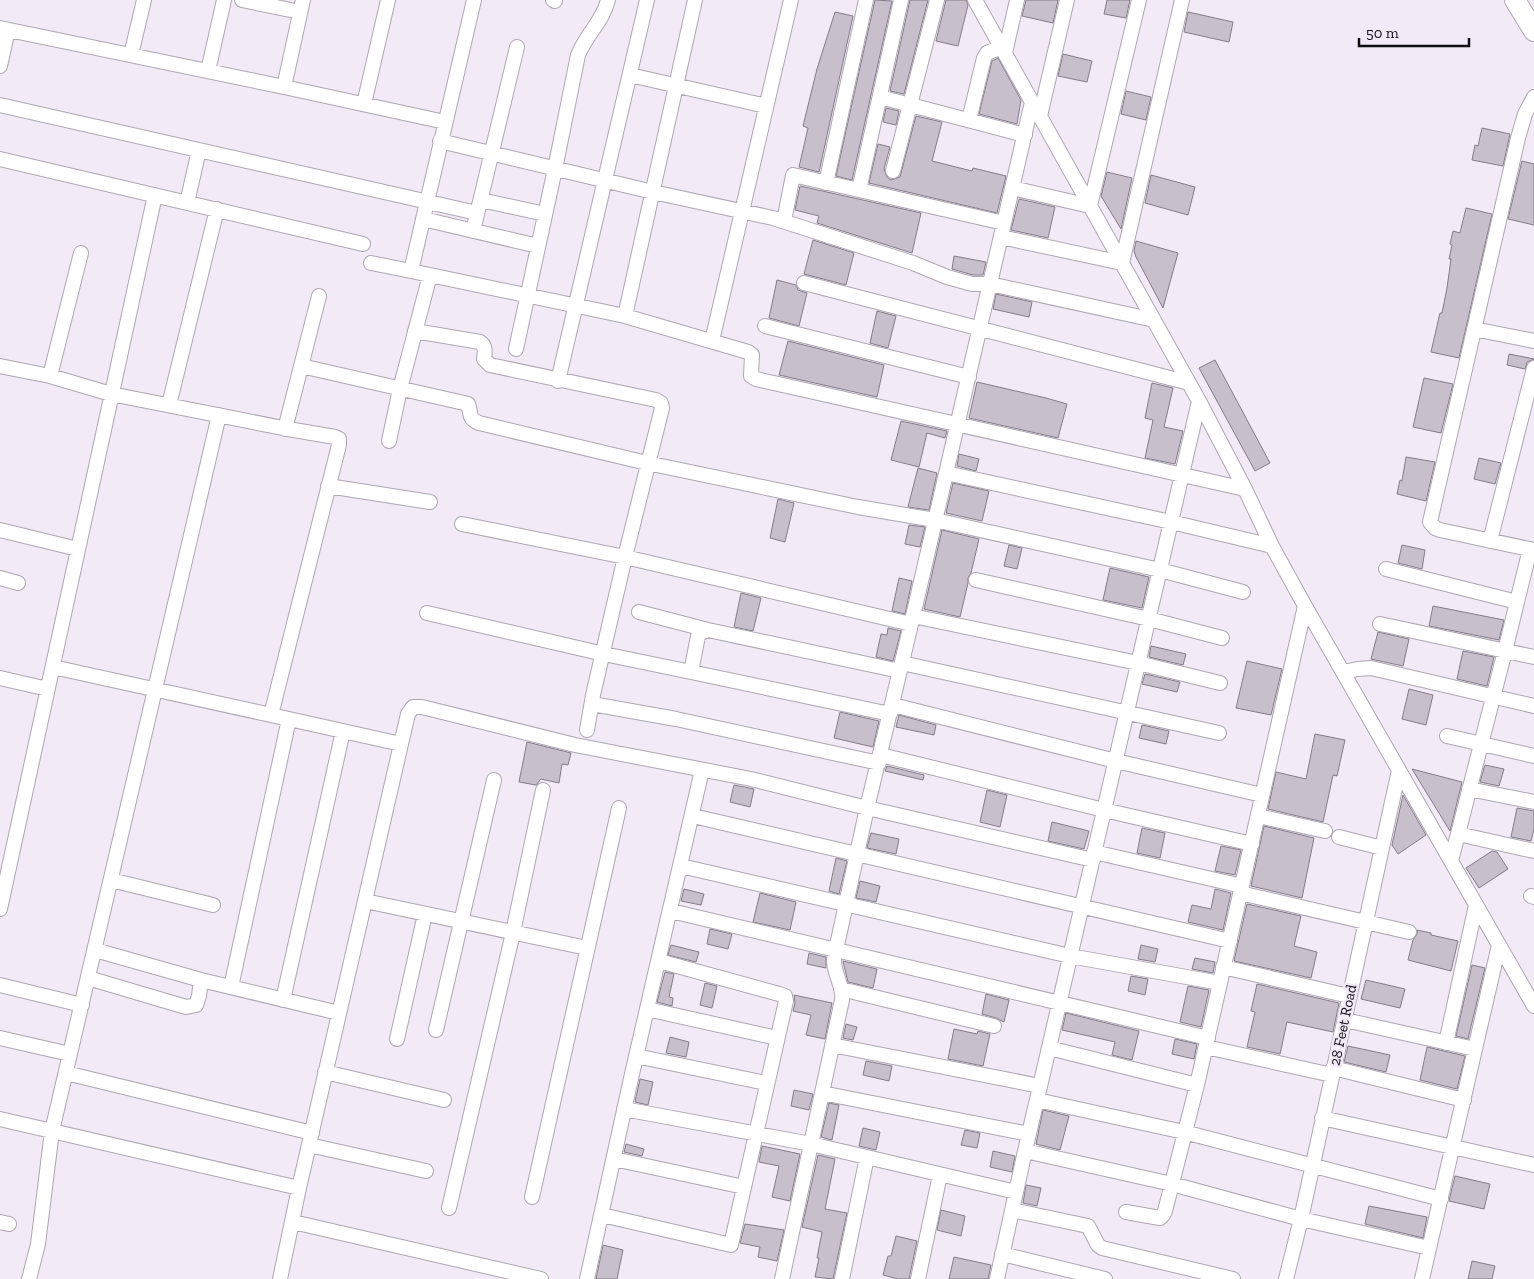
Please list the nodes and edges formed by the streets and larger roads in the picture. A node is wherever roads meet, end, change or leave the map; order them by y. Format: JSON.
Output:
{"nodes":[{"id":1,"x":144,"y":0,"type":"edge"},
{"id":2,"x":224,"y":0,"type":"edge"},
{"id":3,"x":242,"y":0,"type":"edge"},
{"id":4,"x":388,"y":0,"type":"edge"},
{"id":5,"x":474,"y":0,"type":"edge"},
{"id":6,"x":608,"y":0,"type":"edge"},
{"id":7,"x":647,"y":0,"type":"edge"},
{"id":8,"x":696,"y":0,"type":"edge"},
{"id":9,"x":790,"y":0,"type":"edge"},
{"id":10,"x":866,"y":0,"type":"edge"},
{"id":11,"x":901,"y":0,"type":"edge"},
{"id":12,"x":937,"y":0,"type":"edge"},
{"id":13,"x":975,"y":0,"type":"edge"},
{"id":14,"x":1017,"y":0,"type":"edge"},
{"id":15,"x":1067,"y":0,"type":"edge"},
{"id":16,"x":1140,"y":0,"type":"edge"},
{"id":17,"x":1182,"y":0,"type":"edge"},
{"id":18,"x":1515,"y":0,"type":"edge"},
{"id":19,"x":302,"y":6,"type":"edge"},
{"id":20,"x":4,"y":29,"type":"edge"},
{"id":21,"x":1534,"y":31,"type":"edge"},
{"id":22,"x":517,"y":47,"type":"dead end"},
{"id":23,"x":1003,"y":50,"type":"junction"},
{"id":24,"x":131,"y":55,"type":"junction"},
{"id":25,"x":0,"y":66,"type":"edge"},
{"id":26,"x":208,"y":71,"type":"junction"},
{"id":27,"x":630,"y":75,"type":"junction"},
{"id":28,"x":677,"y":85,"type":"junction"},
{"id":29,"x":284,"y":87,"type":"junction"},
{"id":30,"x":1534,"y":96,"type":"edge"},
{"id":31,"x":880,"y":97,"type":"junction"},
{"id":32,"x":1032,"y":102,"type":"junction"},
{"id":33,"x":364,"y":104,"type":"junction"},
{"id":34,"x":910,"y":104,"type":"junction"},
{"id":35,"x":0,"y":105,"type":"edge"},
{"id":36,"x":766,"y":106,"type":"junction"},
{"id":37,"x":1040,"y":116,"type":"junction"},
{"id":38,"x":969,"y":120,"type":"junction"},
{"id":39,"x":444,"y":122,"type":"junction"},
{"id":40,"x":1025,"y":135,"type":"junction"},
{"id":41,"x":440,"y":141,"type":"junction"},
{"id":42,"x":199,"y":150,"type":"junction"},
{"id":43,"x":492,"y":154,"type":"junction"},
{"id":44,"x":0,"y":159,"type":"edge"},
{"id":45,"x":555,"y":169,"type":"junction"},
{"id":46,"x":893,"y":171,"type":"dead end"},
{"id":47,"x":605,"y":179,"type":"junction"},
{"id":48,"x":826,"y":183,"type":"junction"},
{"id":49,"x":1012,"y":188,"type":"junction"},
{"id":50,"x":859,"y":190,"type":"junction"},
{"id":51,"x":653,"y":192,"type":"junction"},
{"id":52,"x":154,"y":195,"type":"junction"},
{"id":53,"x":427,"y":201,"type":"junction"},
{"id":54,"x":187,"y":202,"type":"junction"},
{"id":55,"x":479,"y":206,"type":"junction"},
{"id":56,"x":1090,"y":206,"type":"junction"},
{"id":57,"x":217,"y":209,"type":"junction"},
{"id":58,"x":742,"y":212,"type":"junction"},
{"id":59,"x":545,"y":214,"type":"junction"},
{"id":60,"x":423,"y":219,"type":"junction"},
{"id":61,"x":784,"y":221,"type":"junction"},
{"id":62,"x":1003,"y":230,"type":"junction"},
{"id":63,"x":473,"y":231,"type":"junction"},
{"id":64,"x":363,"y":244,"type":"dead end"},
{"id":65,"x":538,"y":246,"type":"junction"},
{"id":66,"x":81,"y":253,"type":"dead end"},
{"id":67,"x":371,"y":263,"type":"dead end"},
{"id":68,"x":1122,"y":263,"type":"junction"},
{"id":69,"x":411,"y":271,"type":"junction"},
{"id":70,"x":430,"y":275,"type":"junction"},
{"id":71,"x":804,"y":283,"type":"dead end"},
{"id":72,"x":990,"y":284,"type":"junction"},
{"id":73,"x":320,"y":296,"type":"dead end"},
{"id":74,"x":528,"y":296,"type":"junction"},
{"id":75,"x":576,"y":306,"type":"junction"},
{"id":76,"x":625,"y":316,"type":"junction"},
{"id":77,"x":1154,"y":320,"type":"junction"},
{"id":78,"x":765,"y":326,"type":"dead end"},
{"id":79,"x":980,"y":329,"type":"junction"},
{"id":80,"x":1474,"y":329,"type":"junction"},
{"id":81,"x":416,"y":331,"type":"junction"},
{"id":82,"x":712,"y":341,"type":"junction"},
{"id":83,"x":1534,"y":341,"type":"edge"},
{"id":84,"x":516,"y":348,"type":"dead end"},
{"id":85,"x":0,"y":366,"type":"edge"},
{"id":86,"x":301,"y":366,"type":"junction"},
{"id":87,"x":1534,"y":368,"type":"edge"},
{"id":88,"x":50,"y":376,"type":"junction"},
{"id":89,"x":969,"y":377,"type":"junction"},
{"id":90,"x":558,"y":381,"type":"junction"},
{"id":91,"x":1189,"y":383,"type":"junction"},
{"id":92,"x":400,"y":389,"type":"junction"},
{"id":93,"x":111,"y":394,"type":"junction"},
{"id":94,"x":1199,"y":401,"type":"junction"},
{"id":95,"x":169,"y":405,"type":"junction"},
{"id":96,"x":219,"y":416,"type":"junction"},
{"id":97,"x":958,"y":425,"type":"junction"},
{"id":98,"x":285,"y":429,"type":"junction"},
{"id":99,"x":389,"y":441,"type":"dead end"},
{"id":100,"x":647,"y":463,"type":"junction"},
{"id":101,"x":946,"y":473,"type":"junction"},
{"id":102,"x":1182,"y":475,"type":"junction"},
{"id":103,"x":328,"y":486,"type":"junction"},
{"id":104,"x":1245,"y":489,"type":"junction"},
{"id":105,"x":430,"y":502,"type":"dead end"},
{"id":106,"x":935,"y":520,"type":"junction"},
{"id":107,"x":1171,"y":522,"type":"junction"},
{"id":108,"x":462,"y":524,"type":"dead end"},
{"id":109,"x":0,"y":530,"type":"edge"},
{"id":110,"x":1490,"y":541,"type":"junction"},
{"id":111,"x":1272,"y":546,"type":"junction"},
{"id":112,"x":78,"y":549,"type":"junction"},
{"id":113,"x":1532,"y":550,"type":"edge"},
{"id":114,"x":625,"y":557,"type":"junction"},
{"id":115,"x":1386,"y":569,"type":"dead end"},
{"id":116,"x":1160,"y":570,"type":"junction"},
{"id":117,"x":0,"y":578,"type":"edge"},
{"id":118,"x":976,"y":580,"type":"dead end"},
{"id":119,"x":18,"y":583,"type":"dead end"},
{"id":120,"x":1243,"y":592,"type":"dead end"},
{"id":121,"x":1517,"y":602,"type":"junction"},
{"id":122,"x":1305,"y":606,"type":"junction"},
{"id":123,"x":639,"y":612,"type":"dead end"},
{"id":124,"x":427,"y":613,"type":"dead end"},
{"id":125,"x":1149,"y":618,"type":"junction"},
{"id":126,"x":912,"y":620,"type":"junction"},
{"id":127,"x":1380,"y":624,"type":"dead end"},
{"id":128,"x":708,"y":630,"type":"junction"},
{"id":129,"x":1222,"y":638,"type":"dead end"},
{"id":130,"x":1505,"y":651,"type":"junction"},
{"id":131,"x":604,"y":654,"type":"junction"},
{"id":132,"x":1534,"y":657,"type":"edge"},
{"id":133,"x":1138,"y":663,"type":"junction"},
{"id":134,"x":53,"y":667,"type":"junction"},
{"id":135,"x":901,"y":667,"type":"junction"},
{"id":136,"x":691,"y":672,"type":"junction"},
{"id":137,"x":1343,"y":672,"type":"junction"},
{"id":138,"x":0,"y":678,"type":"edge"},
{"id":139,"x":1220,"y":684,"type":"dead end"},
{"id":140,"x":156,"y":688,"type":"junction"},
{"id":141,"x":48,"y":689,"type":"junction"},
{"id":142,"x":1492,"y":697,"type":"junction"},
{"id":143,"x":592,"y":704,"type":"junction"},
{"id":144,"x":1534,"y":706,"type":"edge"},
{"id":145,"x":891,"y":709,"type":"junction"},
{"id":146,"x":1127,"y":713,"type":"junction"},
{"id":147,"x":271,"y":715,"type":"junction"},
{"id":148,"x":289,"y":719,"type":"junction"},
{"id":149,"x":587,"y":730,"type":"dead end"},
{"id":150,"x":343,"y":731,"type":"junction"},
{"id":151,"x":1219,"y":733,"type":"dead end"},
{"id":152,"x":1448,"y":736,"type":"dead end"},
{"id":153,"x":400,"y":744,"type":"junction"},
{"id":154,"x":1482,"y":744,"type":"junction"},
{"id":155,"x":1534,"y":756,"type":"edge"},
{"id":156,"x":880,"y":759,"type":"junction"},
{"id":157,"x":1116,"y":761,"type":"junction"},
{"id":158,"x":702,"y":770,"type":"junction"},
{"id":159,"x":1399,"y":770,"type":"junction"},
{"id":160,"x":494,"y":780,"type":"dead end"},
{"id":161,"x":1469,"y":788,"type":"junction"},
{"id":162,"x":543,"y":790,"type":"dead end"},
{"id":163,"x":1262,"y":795,"type":"junction"},
{"id":164,"x":1534,"y":802,"type":"edge"},
{"id":165,"x":619,"y":808,"type":"dead end"},
{"id":166,"x":867,"y":808,"type":"junction"},
{"id":167,"x":1104,"y":810,"type":"junction"},
{"id":168,"x":693,"y":816,"type":"junction"},
{"id":169,"x":1258,"y":816,"type":"junction"},
{"id":170,"x":1326,"y":831,"type":"dead end"},
{"id":171,"x":1458,"y":834,"type":"junction"},
{"id":172,"x":1339,"y":837,"type":"dead end"},
{"id":173,"x":1252,"y":844,"type":"junction"},
{"id":174,"x":1382,"y":848,"type":"junction"},
{"id":175,"x":1534,"y":851,"type":"edge"},
{"id":176,"x":858,"y":854,"type":"junction"},
{"id":177,"x":1094,"y":856,"type":"junction"},
{"id":178,"x":1451,"y":861,"type":"junction"},
{"id":179,"x":681,"y":866,"type":"junction"},
{"id":180,"x":111,"y":880,"type":"junction"},
{"id":181,"x":3,"y":881,"type":"edge"},
{"id":182,"x":1241,"y":889,"type":"junction"},
{"id":183,"x":365,"y":901,"type":"junction"},
{"id":184,"x":846,"y":903,"type":"junction"},
{"id":185,"x":213,"y":905,"type":"dead end"},
{"id":186,"x":1476,"y":905,"type":"junction"},
{"id":187,"x":1082,"y":907,"type":"junction"},
{"id":188,"x":0,"y":909,"type":"edge"},
{"id":189,"x":671,"y":911,"type":"junction"},
{"id":190,"x":425,"y":914,"type":"junction"},
{"id":191,"x":460,"y":921,"type":"junction"},
{"id":192,"x":1366,"y":923,"type":"junction"},
{"id":193,"x":513,"y":932,"type":"junction"},
{"id":194,"x":1409,"y":932,"type":"dead end"},
{"id":195,"x":1230,"y":941,"type":"junction"},
{"id":196,"x":1499,"y":945,"type":"junction"},
{"id":197,"x":587,"y":948,"type":"junction"},
{"id":198,"x":94,"y":950,"type":"junction"},
{"id":199,"x":836,"y":950,"type":"junction"},
{"id":200,"x":1070,"y":956,"type":"junction"},
{"id":201,"x":659,"y":961,"type":"junction"},
{"id":202,"x":1223,"y":967,"type":"junction"},
{"id":203,"x":88,"y":978,"type":"junction"},
{"id":204,"x":201,"y":980,"type":"junction"},
{"id":205,"x":1220,"y":983,"type":"junction"},
{"id":206,"x":0,"y":985,"type":"edge"},
{"id":207,"x":231,"y":988,"type":"junction"},
{"id":208,"x":841,"y":989,"type":"junction"},
{"id":209,"x":1349,"y":996,"type":"junction"},
{"id":210,"x":283,"y":1000,"type":"junction"},
{"id":211,"x":1059,"y":1003,"type":"junction"},
{"id":212,"x":82,"y":1005,"type":"junction"},
{"id":213,"x":1534,"y":1006,"type":"edge"},
{"id":214,"x":647,"y":1009,"type":"junction"},
{"id":215,"x":339,"y":1013,"type":"junction"},
{"id":216,"x":1345,"y":1020,"type":"junction"},
{"id":217,"x":994,"y":1026,"type":"dead end"},
{"id":218,"x":436,"y":1030,"type":"dead end"},
{"id":219,"x":0,"y":1038,"type":"edge"},
{"id":220,"x":777,"y":1038,"type":"junction"},
{"id":221,"x":397,"y":1039,"type":"dead end"},
{"id":222,"x":1207,"y":1043,"type":"junction"},
{"id":223,"x":1446,"y":1043,"type":"junction"},
{"id":224,"x":832,"y":1045,"type":"junction"},
{"id":225,"x":1049,"y":1048,"type":"junction"},
{"id":226,"x":1476,"y":1049,"type":"junction"},
{"id":227,"x":70,"y":1054,"type":"junction"},
{"id":228,"x":636,"y":1056,"type":"junction"},
{"id":229,"x":1333,"y":1071,"type":"junction"},
{"id":230,"x":326,"y":1072,"type":"junction"},
{"id":231,"x":66,"y":1073,"type":"junction"},
{"id":232,"x":766,"y":1083,"type":"junction"},
{"id":233,"x":1197,"y":1085,"type":"junction"},
{"id":234,"x":822,"y":1093,"type":"junction"},
{"id":235,"x":1038,"y":1093,"type":"junction"},
{"id":236,"x":444,"y":1100,"type":"dead end"},
{"id":237,"x":1464,"y":1100,"type":"junction"},
{"id":238,"x":624,"y":1109,"type":"junction"},
{"id":239,"x":1322,"y":1118,"type":"junction"},
{"id":240,"x":0,"y":1119,"type":"edge"},
{"id":241,"x":52,"y":1131,"type":"junction"},
{"id":242,"x":1184,"y":1132,"type":"junction"},
{"id":243,"x":756,"y":1133,"type":"junction"},
{"id":244,"x":1029,"y":1134,"type":"junction"},
{"id":245,"x":310,"y":1139,"type":"junction"},
{"id":246,"x":811,"y":1144,"type":"junction"},
{"id":247,"x":1453,"y":1147,"type":"junction"},
{"id":248,"x":1025,"y":1151,"type":"junction"},
{"id":249,"x":867,"y":1157,"type":"junction"},
{"id":250,"x":614,"y":1159,"type":"junction"},
{"id":251,"x":1534,"y":1165,"type":"edge"},
{"id":252,"x":1312,"y":1166,"type":"junction"},
{"id":253,"x":426,"y":1171,"type":"dead end"},
{"id":254,"x":940,"y":1174,"type":"junction"},
{"id":255,"x":1172,"y":1184,"type":"junction"},
{"id":256,"x":744,"y":1187,"type":"junction"},
{"id":257,"x":299,"y":1188,"type":"junction"},
{"id":258,"x":1016,"y":1192,"type":"junction"},
{"id":259,"x":532,"y":1197,"type":"dead end"},
{"id":260,"x":1441,"y":1199,"type":"junction"},
{"id":261,"x":449,"y":1208,"type":"dead end"},
{"id":262,"x":1012,"y":1210,"type":"junction"},
{"id":263,"x":1126,"y":1212,"type":"dead end"},
{"id":264,"x":602,"y":1215,"type":"junction"},
{"id":265,"x":1301,"y":1219,"type":"junction"},
{"id":266,"x":293,"y":1222,"type":"junction"},
{"id":267,"x":1430,"y":1248,"type":"junction"},
{"id":268,"x":1002,"y":1254,"type":"junction"},
{"id":269,"x":29,"y":1279,"type":"edge"},
{"id":270,"x":280,"y":1279,"type":"edge"},
{"id":271,"x":541,"y":1279,"type":"edge"},
{"id":272,"x":587,"y":1279,"type":"edge"},
{"id":273,"x":782,"y":1279,"type":"edge"},
{"id":274,"x":842,"y":1279,"type":"edge"},
{"id":275,"x":918,"y":1279,"type":"edge"},
{"id":276,"x":997,"y":1279,"type":"edge"},
{"id":277,"x":1105,"y":1279,"type":"edge"},
{"id":278,"x":1232,"y":1279,"type":"edge"},
{"id":279,"x":1286,"y":1279,"type":"edge"},
{"id":280,"x":1422,"y":1279,"type":"edge"}],
"edges":[{"from":1,"to":24,"type":"street"},
{"from":2,"to":26,"type":"street"},
{"from":3,"to":19,"type":"street"},
{"from":4,"to":33,"type":"street"},
{"from":5,"to":39,"type":"street"},
{"from":6,"to":45,"type":"street"},
{"from":7,"to":27,"type":"street"},
{"from":8,"to":28,"type":"street"},
{"from":9,"to":36,"type":"street"},
{"from":10,"to":48,"type":"street"},
{"from":11,"to":31,"type":"street"},
{"from":12,"to":34,"type":"street"},
{"from":13,"to":23,"type":"street"},
{"from":14,"to":23,"type":"street"},
{"from":15,"to":37,"type":"street"},
{"from":16,"to":56,"type":"street"},
{"from":17,"to":68,"type":"street"},
{"from":18,"to":21,"type":"street"},
{"from":19,"to":29,"type":"street"},
{"from":20,"to":24,"type":"street"},
{"from":20,"to":25,"type":"street"},
{"from":22,"to":43,"type":"street"},
{"from":23,"to":32,"type":"street"},
{"from":23,"to":38,"type":"street"},
{"from":24,"to":26,"type":"street"},
{"from":26,"to":29,"type":"street"},
{"from":27,"to":28,"type":"street"},
{"from":27,"to":47,"type":"street"},
{"from":28,"to":36,"type":"street"},
{"from":28,"to":51,"type":"street"},
{"from":29,"to":33,"type":"street"},
{"from":30,"to":80,"type":"street"},
{"from":31,"to":34,"type":"street"},
{"from":31,"to":50,"type":"street"},
{"from":32,"to":37,"type":"street"},
{"from":32,"to":40,"type":"street"},
{"from":33,"to":39,"type":"street"},
{"from":34,"to":38,"type":"street"},
{"from":34,"to":46,"type":"street"},
{"from":35,"to":42,"type":"street"},
{"from":36,"to":58,"type":"street"},
{"from":37,"to":56,"type":"street"},
{"from":38,"to":40,"type":"street"},
{"from":39,"to":41,"type":"street"},
{"from":40,"to":49,"type":"street"},
{"from":41,"to":43,"type":"street"},
{"from":41,"to":53,"type":"street"},
{"from":42,"to":53,"type":"street"},
{"from":42,"to":54,"type":"street"},
{"from":43,"to":45,"type":"street"},
{"from":43,"to":55,"type":"street"},
{"from":44,"to":52,"type":"street"},
{"from":45,"to":47,"type":"street"},
{"from":45,"to":59,"type":"street"},
{"from":47,"to":51,"type":"street"},
{"from":47,"to":75,"type":"street"},
{"from":48,"to":50,"type":"street"},
{"from":48,"to":61,"type":"street"},
{"from":49,"to":56,"type":"street"},
{"from":49,"to":62,"type":"street"},
{"from":50,"to":62,"type":"street"},
{"from":51,"to":58,"type":"street"},
{"from":51,"to":76,"type":"street"},
{"from":52,"to":54,"type":"street"},
{"from":52,"to":93,"type":"street"},
{"from":53,"to":55,"type":"street"},
{"from":53,"to":60,"type":"street"},
{"from":54,"to":57,"type":"street"},
{"from":55,"to":59,"type":"street"},
{"from":55,"to":63,"type":"street"},
{"from":56,"to":68,"type":"street"},
{"from":57,"to":64,"type":"street"},
{"from":57,"to":95,"type":"street"},
{"from":58,"to":61,"type":"street"},
{"from":58,"to":82,"type":"street"},
{"from":59,"to":65,"type":"street"},
{"from":60,"to":63,"type":"street"},
{"from":60,"to":69,"type":"street"},
{"from":61,"to":72,"type":"street"},
{"from":62,"to":68,"type":"street"},
{"from":62,"to":72,"type":"street"},
{"from":63,"to":65,"type":"street"},
{"from":65,"to":74,"type":"street"},
{"from":66,"to":88,"type":"street"},
{"from":67,"to":69,"type":"street"},
{"from":68,"to":77,"type":"street"},
{"from":69,"to":70,"type":"street"},
{"from":70,"to":74,"type":"street"},
{"from":70,"to":81,"type":"street"},
{"from":71,"to":79,"type":"street"},
{"from":72,"to":77,"type":"street"},
{"from":72,"to":79,"type":"street"},
{"from":73,"to":86,"type":"street"},
{"from":74,"to":75,"type":"street"},
{"from":74,"to":84,"type":"street"},
{"from":75,"to":76,"type":"street"},
{"from":75,"to":90,"type":"street"},
{"from":76,"to":82,"type":"street"},
{"from":77,"to":91,"type":"street"},
{"from":78,"to":89,"type":"street"},
{"from":79,"to":89,"type":"street"},
{"from":79,"to":91,"type":"street"},
{"from":80,"to":83,"type":"street"},
{"from":80,"to":110,"type":"street"},
{"from":81,"to":90,"type":"street"},
{"from":81,"to":92,"type":"street"},
{"from":82,"to":97,"type":"street"},
{"from":85,"to":88,"type":"street"},
{"from":86,"to":92,"type":"street"},
{"from":86,"to":98,"type":"street"},
{"from":87,"to":110,"type":"street"},
{"from":88,"to":93,"type":"street"},
{"from":89,"to":97,"type":"street"},
{"from":90,"to":100,"type":"street"},
{"from":91,"to":94,"type":"street"},
{"from":92,"to":99,"type":"street"},
{"from":92,"to":100,"type":"street"},
{"from":93,"to":95,"type":"street"},
{"from":93,"to":112,"type":"street"},
{"from":94,"to":102,"type":"street"},
{"from":94,"to":104,"type":"street"},
{"from":95,"to":96,"type":"street"},
{"from":96,"to":98,"type":"street"},
{"from":96,"to":140,"type":"street"},
{"from":97,"to":101,"type":"street"},
{"from":97,"to":102,"type":"street"},
{"from":98,"to":103,"type":"street"},
{"from":100,"to":106,"type":"street"},
{"from":100,"to":114,"type":"street"},
{"from":101,"to":106,"type":"street"},
{"from":101,"to":107,"type":"street"},
{"from":102,"to":104,"type":"street"},
{"from":102,"to":107,"type":"street"},
{"from":103,"to":105,"type":"street"},
{"from":103,"to":147,"type":"street"},
{"from":104,"to":111,"type":"street"},
{"from":106,"to":116,"type":"street"},
{"from":106,"to":126,"type":"street"},
{"from":107,"to":111,"type":"street"},
{"from":107,"to":116,"type":"street"},
{"from":108,"to":114,"type":"street"},
{"from":109,"to":112,"type":"street"},
{"from":110,"to":113,"type":"street"},
{"from":111,"to":122,"type":"street"},
{"from":112,"to":134,"type":"street"},
{"from":113,"to":121,"type":"street"},
{"from":114,"to":126,"type":"street"},
{"from":114,"to":131,"type":"street"},
{"from":115,"to":121,"type":"street"},
{"from":116,"to":120,"type":"street"},
{"from":116,"to":125,"type":"street"},
{"from":117,"to":119,"type":"street"},
{"from":118,"to":125,"type":"street"},
{"from":121,"to":130,"type":"street"},
{"from":122,"to":137,"type":"street"},
{"from":122,"to":163,"type":"street"},
{"from":123,"to":128,"type":"street"},
{"from":124,"to":131,"type":"street"},
{"from":125,"to":129,"type":"street"},
{"from":125,"to":133,"type":"street"},
{"from":126,"to":133,"type":"street"},
{"from":126,"to":135,"type":"street"},
{"from":127,"to":130,"type":"street"},
{"from":128,"to":135,"type":"street"},
{"from":128,"to":136,"type":"street"},
{"from":130,"to":132,"type":"street"},
{"from":130,"to":142,"type":"street"},
{"from":131,"to":136,"type":"street"},
{"from":131,"to":143,"type":"street"},
{"from":133,"to":139,"type":"street"},
{"from":133,"to":146,"type":"street"},
{"from":134,"to":140,"type":"street"},
{"from":134,"to":141,"type":"street"},
{"from":135,"to":145,"type":"street"},
{"from":135,"to":146,"type":"street"},
{"from":136,"to":145,"type":"street"},
{"from":137,"to":142,"type":"street"},
{"from":137,"to":159,"type":"street"},
{"from":138,"to":141,"type":"street"},
{"from":140,"to":147,"type":"street"},
{"from":140,"to":180,"type":"street"},
{"from":141,"to":181,"type":"street"},
{"from":142,"to":144,"type":"street"},
{"from":142,"to":154,"type":"street"},
{"from":143,"to":149,"type":"street"},
{"from":143,"to":156,"type":"street"},
{"from":145,"to":156,"type":"street"},
{"from":145,"to":157,"type":"street"},
{"from":146,"to":151,"type":"street"},
{"from":146,"to":157,"type":"street"},
{"from":147,"to":148,"type":"street"},
{"from":148,"to":150,"type":"street"},
{"from":148,"to":207,"type":"street"},
{"from":150,"to":153,"type":"street"},
{"from":150,"to":210,"type":"street"},
{"from":152,"to":154,"type":"street"},
{"from":153,"to":158,"type":"street"},
{"from":153,"to":183,"type":"street"},
{"from":154,"to":155,"type":"street"},
{"from":154,"to":161,"type":"street"},
{"from":156,"to":166,"type":"street"},
{"from":156,"to":167,"type":"street"},
{"from":157,"to":163,"type":"street"},
{"from":157,"to":167,"type":"street"},
{"from":158,"to":166,"type":"street"},
{"from":158,"to":168,"type":"street"},
{"from":159,"to":174,"type":"street","name":"28 Feet Road"},
{"from":159,"to":178,"type":"street"},
{"from":160,"to":191,"type":"street"},
{"from":161,"to":164,"type":"street"},
{"from":161,"to":171,"type":"street"},
{"from":162,"to":193,"type":"street"},
{"from":163,"to":169,"type":"street"},
{"from":165,"to":197,"type":"street"},
{"from":166,"to":176,"type":"street"},
{"from":166,"to":177,"type":"street"},
{"from":167,"to":173,"type":"street"},
{"from":167,"to":177,"type":"street"},
{"from":168,"to":176,"type":"street"},
{"from":168,"to":179,"type":"street"},
{"from":169,"to":170,"type":"street"},
{"from":169,"to":173,"type":"street"},
{"from":171,"to":175,"type":"street"},
{"from":171,"to":178,"type":"street"},
{"from":172,"to":174,"type":"street"},
{"from":173,"to":182,"type":"street"},
{"from":174,"to":192,"type":"street","name":"28 Feet Road"},
{"from":176,"to":184,"type":"street"},
{"from":176,"to":187,"type":"street"},
{"from":177,"to":182,"type":"street"},
{"from":177,"to":187,"type":"street"},
{"from":178,"to":186,"type":"street"},
{"from":179,"to":184,"type":"street"},
{"from":179,"to":189,"type":"street"},
{"from":180,"to":185,"type":"street"},
{"from":180,"to":198,"type":"street"},
{"from":181,"to":188,"type":"street"},
{"from":182,"to":192,"type":"street"},
{"from":182,"to":195,"type":"street"},
{"from":183,"to":190,"type":"street"},
{"from":183,"to":215,"type":"street"},
{"from":184,"to":199,"type":"street"},
{"from":184,"to":200,"type":"street"},
{"from":186,"to":196,"type":"street"},
{"from":186,"to":223,"type":"street"},
{"from":187,"to":195,"type":"street"},
{"from":187,"to":200,"type":"street"},
{"from":189,"to":199,"type":"street"},
{"from":189,"to":201,"type":"street"},
{"from":190,"to":191,"type":"street"},
{"from":190,"to":221,"type":"street"},
{"from":191,"to":193,"type":"street"},
{"from":191,"to":218,"type":"street"},
{"from":192,"to":194,"type":"street"},
{"from":192,"to":209,"type":"street","name":"28 Feet Road"},
{"from":193,"to":197,"type":"street"},
{"from":193,"to":261,"type":"street"},
{"from":195,"to":202,"type":"street"},
{"from":196,"to":213,"type":"street"},
{"from":196,"to":226,"type":"street"},
{"from":197,"to":259,"type":"street"},
{"from":198,"to":203,"type":"street"},
{"from":198,"to":204,"type":"street"},
{"from":199,"to":208,"type":"street"},
{"from":199,"to":211,"type":"street"},
{"from":200,"to":205,"type":"street"},
{"from":200,"to":211,"type":"street"},
{"from":201,"to":214,"type":"street"},
{"from":201,"to":220,"type":"street"},
{"from":202,"to":205,"type":"street"},
{"from":202,"to":209,"type":"street"},
{"from":203,"to":204,"type":"street"},
{"from":203,"to":212,"type":"street"},
{"from":204,"to":207,"type":"street"},
{"from":205,"to":222,"type":"street"},
{"from":206,"to":212,"type":"street"},
{"from":207,"to":210,"type":"street"},
{"from":208,"to":217,"type":"street"},
{"from":208,"to":224,"type":"street"},
{"from":209,"to":216,"type":"street","name":"28 Feet Road"},
{"from":210,"to":215,"type":"street"},
{"from":211,"to":222,"type":"street"},
{"from":211,"to":225,"type":"street"},
{"from":212,"to":227,"type":"street"},
{"from":214,"to":220,"type":"street"},
{"from":214,"to":228,"type":"street"},
{"from":215,"to":230,"type":"street"},
{"from":216,"to":223,"type":"street"},
{"from":216,"to":229,"type":"street","name":"28 Feet Road"},
{"from":219,"to":227,"type":"street"},
{"from":220,"to":232,"type":"street"},
{"from":222,"to":229,"type":"street"},
{"from":222,"to":233,"type":"street"},
{"from":223,"to":226,"type":"street"},
{"from":224,"to":234,"type":"street"},
{"from":224,"to":235,"type":"street"},
{"from":225,"to":233,"type":"street"},
{"from":225,"to":235,"type":"street"},
{"from":226,"to":237,"type":"street"},
{"from":227,"to":231,"type":"street"},
{"from":228,"to":232,"type":"street"},
{"from":228,"to":238,"type":"street"},
{"from":229,"to":237,"type":"street"},
{"from":229,"to":239,"type":"street","name":"28 Feet Road"},
{"from":230,"to":236,"type":"street"},
{"from":230,"to":245,"type":"street"},
{"from":231,"to":241,"type":"street"},
{"from":231,"to":245,"type":"street"},
{"from":232,"to":243,"type":"street"},
{"from":233,"to":242,"type":"street"},
{"from":234,"to":244,"type":"street"},
{"from":234,"to":246,"type":"street"},
{"from":235,"to":242,"type":"street"},
{"from":235,"to":244,"type":"street"},
{"from":237,"to":247,"type":"street"},
{"from":238,"to":243,"type":"street"},
{"from":238,"to":250,"type":"street"},
{"from":239,"to":247,"type":"street"},
{"from":239,"to":252,"type":"street","name":"28 Feet Road"},
{"from":240,"to":241,"type":"street"},
{"from":241,"to":257,"type":"street"},
{"from":241,"to":269,"type":"street"},
{"from":242,"to":252,"type":"street"},
{"from":242,"to":255,"type":"street"},
{"from":243,"to":246,"type":"street"},
{"from":243,"to":256,"type":"street"},
{"from":244,"to":248,"type":"street"},
{"from":245,"to":253,"type":"street"},
{"from":245,"to":257,"type":"street"},
{"from":246,"to":249,"type":"street"},
{"from":246,"to":273,"type":"street"},
{"from":247,"to":251,"type":"street"},
{"from":247,"to":260,"type":"street"},
{"from":248,"to":255,"type":"street"},
{"from":248,"to":258,"type":"street"},
{"from":249,"to":254,"type":"street"},
{"from":249,"to":274,"type":"street"},
{"from":250,"to":256,"type":"street"},
{"from":250,"to":264,"type":"street"},
{"from":252,"to":260,"type":"street"},
{"from":252,"to":265,"type":"street","name":"28 Feet Road"},
{"from":254,"to":258,"type":"street"},
{"from":254,"to":275,"type":"street"},
{"from":255,"to":263,"type":"street"},
{"from":255,"to":265,"type":"street"},
{"from":256,"to":264,"type":"street"},
{"from":257,"to":266,"type":"street"},
{"from":258,"to":262,"type":"street"},
{"from":260,"to":267,"type":"street"},
{"from":262,"to":268,"type":"street"},
{"from":262,"to":278,"type":"street"},
{"from":264,"to":272,"type":"street"},
{"from":265,"to":267,"type":"street"},
{"from":265,"to":279,"type":"street","name":"28 Feet Road"},
{"from":266,"to":270,"type":"street"},
{"from":266,"to":271,"type":"street"},
{"from":267,"to":280,"type":"street"},
{"from":268,"to":276,"type":"street"},
{"from":268,"to":277,"type":"street"}]}
